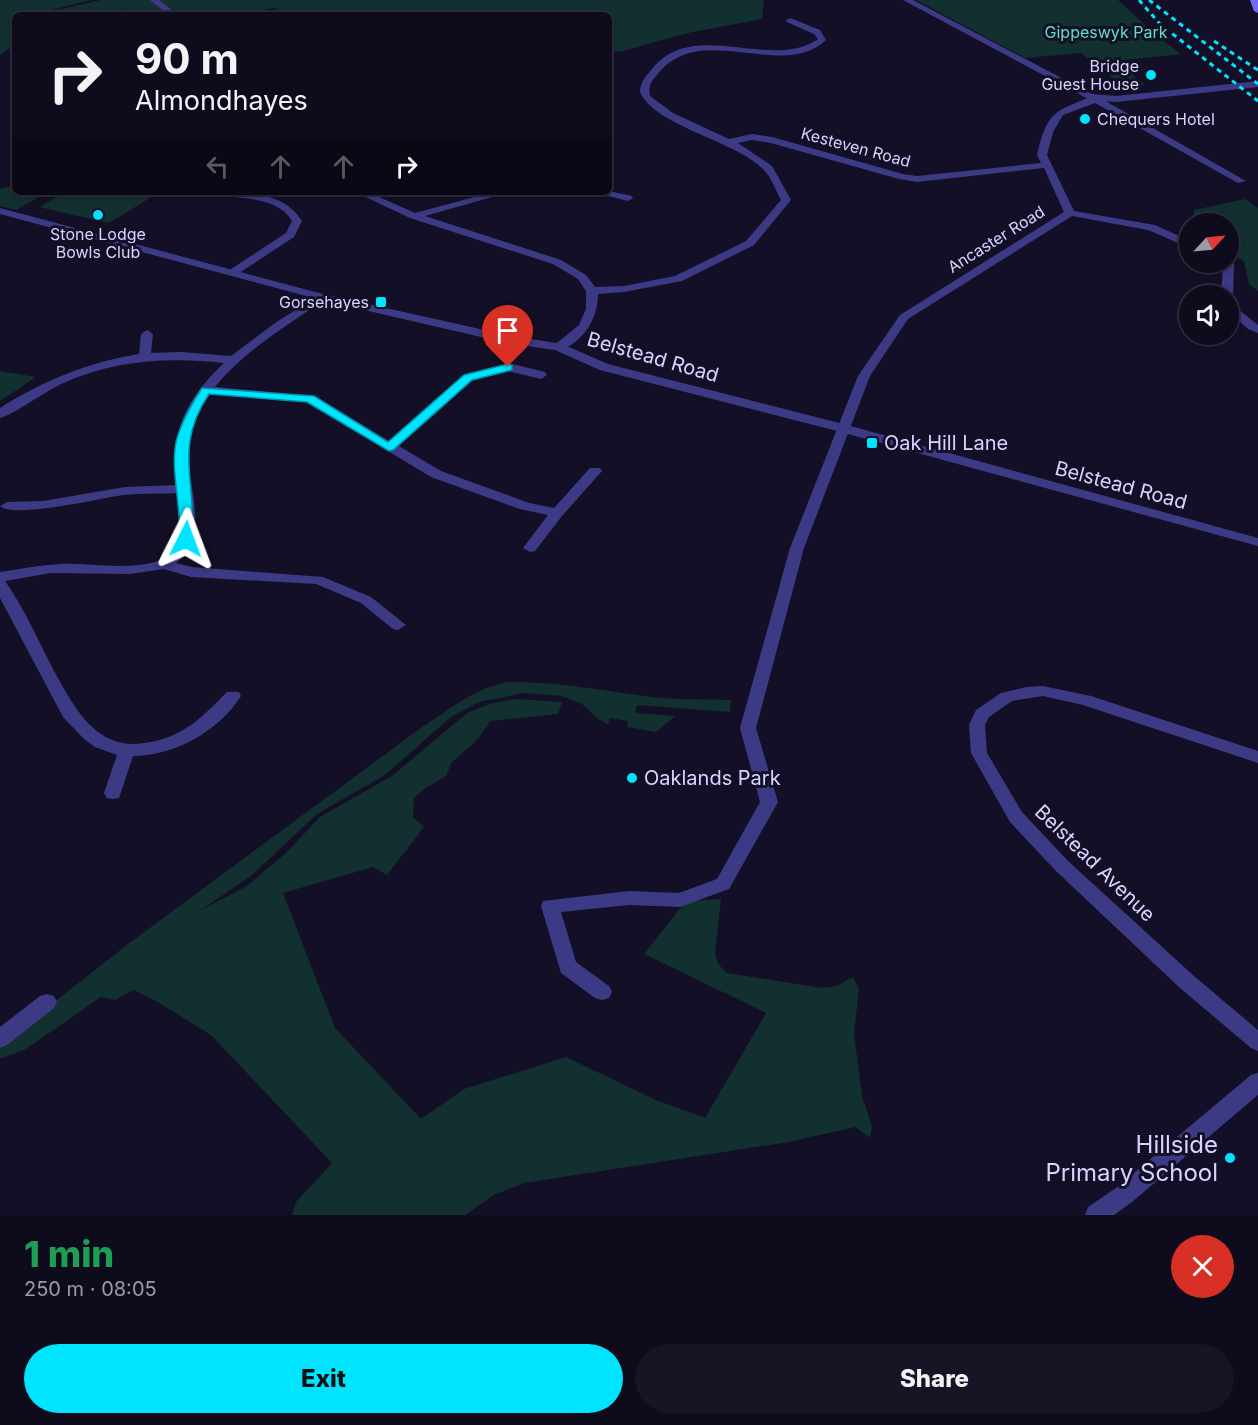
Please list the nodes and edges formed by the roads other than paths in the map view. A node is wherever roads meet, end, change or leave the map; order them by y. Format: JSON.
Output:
{"nodes":[{"id":1,"x":154,"y":0,"type":"edge"},
{"id":2,"x":907,"y":0,"type":"edge"},
{"id":3,"x":1254,"y":0,"type":"edge"},
{"id":4,"x":1258,"y":11,"type":"edge"},
{"id":5,"x":170,"y":12,"type":"edge"},
{"id":6,"x":790,"y":20,"type":"dead end"},
{"id":7,"x":1258,"y":84,"type":"edge"},
{"id":8,"x":1095,"y":98,"type":"junction"},
{"id":9,"x":731,"y":141,"type":"junction"},
{"id":10,"x":1046,"y":165,"type":"junction"},
{"id":11,"x":1241,"y":181,"type":"dead end"},
{"id":12,"x":234,"y":195,"type":"edge"},
{"id":13,"x":367,"y":195,"type":"edge"},
{"id":14,"x":494,"y":195,"type":"edge"},
{"id":15,"x":612,"y":195,"type":"edge"},
{"id":16,"x":627,"y":198,"type":"dead end"},
{"id":17,"x":0,"y":211,"type":"edge"},
{"id":18,"x":1070,"y":213,"type":"junction"},
{"id":19,"x":414,"y":216,"type":"junction"},
{"id":20,"x":1179,"y":240,"type":"edge"},
{"id":21,"x":232,"y":273,"type":"junction"},
{"id":22,"x":592,"y":291,"type":"junction"},
{"id":23,"x":321,"y":297,"type":"junction"},
{"id":24,"x":1239,"y":314,"type":"edge"},
{"id":25,"x":1258,"y":330,"type":"edge"},
{"id":26,"x":147,"y":334,"type":"dead end"},
{"id":27,"x":558,"y":347,"type":"junction"},
{"id":28,"x":146,"y":358,"type":"junction"},
{"id":29,"x":234,"y":360,"type":"junction"},
{"id":30,"x":541,"y":375,"type":"dead end"},
{"id":31,"x":206,"y":390,"type":"junction"},
{"id":32,"x":0,"y":414,"type":"edge"},
{"id":33,"x":842,"y":428,"type":"junction"},
{"id":34,"x":389,"y":448,"type":"junction"},
{"id":35,"x":595,"y":471,"type":"dead end"},
{"id":36,"x":184,"y":489,"type":"junction"},
{"id":37,"x":7,"y":506,"type":"dead end"},
{"id":38,"x":557,"y":513,"type":"junction"},
{"id":39,"x":1258,"y":542,"type":"edge"},
{"id":40,"x":530,"y":548,"type":"dead end"},
{"id":41,"x":164,"y":564,"type":"junction"},
{"id":42,"x":0,"y":578,"type":"edge"},
{"id":43,"x":0,"y":584,"type":"edge"},
{"id":44,"x":398,"y":626,"type":"dead end"},
{"id":45,"x":233,"y":696,"type":"dead end"},
{"id":46,"x":126,"y":752,"type":"junction"},
{"id":47,"x":1258,"y":757,"type":"edge"},
{"id":48,"x":113,"y":793,"type":"dead end"},
{"id":49,"x":602,"y":992,"type":"dead end"},
{"id":50,"x":47,"y":1002,"type":"dead end"},
{"id":51,"x":0,"y":1039,"type":"edge"},
{"id":52,"x":1258,"y":1042,"type":"edge"},
{"id":53,"x":1258,"y":1082,"type":"edge"},
{"id":54,"x":1096,"y":1215,"type":"edge"}],
"edges":[{"from":1,"to":5,"type":"street"},
{"from":2,"to":8,"type":"street"},
{"from":3,"to":4,"type":"main road"},
{"from":6,"to":9,"type":"street"},
{"from":7,"to":8,"type":"street","name":"Ancaster Road"},
{"from":8,"to":10,"type":"street","name":"Ancaster Road"},
{"from":8,"to":11,"type":"street"},
{"from":9,"to":10,"type":"street","name":"Kesteven Road"},
{"from":9,"to":22,"type":"street"},
{"from":10,"to":18,"type":"street","name":"Ancaster Road"},
{"from":12,"to":21,"type":"street"},
{"from":13,"to":19,"type":"street"},
{"from":14,"to":19,"type":"street"},
{"from":15,"to":16,"type":"street"},
{"from":17,"to":21,"type":"street","name":"Belstead Road"},
{"from":18,"to":20,"type":"street"},
{"from":18,"to":33,"type":"street","name":"Ancaster Road"},
{"from":19,"to":22,"type":"street"},
{"from":21,"to":23,"type":"street","name":"Belstead Road"},
{"from":22,"to":27,"type":"street"},
{"from":23,"to":27,"type":"street","name":"Belstead Road"},
{"from":23,"to":29,"type":"street"},
{"from":24,"to":25,"type":"street"},
{"from":26,"to":28,"type":"street"},
{"from":27,"to":33,"type":"street","name":"Belstead Road"},
{"from":28,"to":29,"type":"street"},
{"from":28,"to":32,"type":"street"},
{"from":29,"to":31,"type":"street"},
{"from":30,"to":34,"type":"street"},
{"from":31,"to":34,"type":"street"},
{"from":31,"to":36,"type":"street"},
{"from":33,"to":39,"type":"street","name":"Belstead Road"},
{"from":33,"to":49,"type":"street"},
{"from":34,"to":38,"type":"street"},
{"from":35,"to":38,"type":"street"},
{"from":36,"to":37,"type":"street"},
{"from":36,"to":41,"type":"street"},
{"from":38,"to":40,"type":"street"},
{"from":41,"to":42,"type":"street"},
{"from":41,"to":44,"type":"street"},
{"from":43,"to":46,"type":"street"},
{"from":45,"to":46,"type":"street"},
{"from":46,"to":48,"type":"street"},
{"from":47,"to":52,"type":"street","name":"Belstead Avenue"},
{"from":50,"to":51,"type":"street"},
{"from":53,"to":54,"type":"street"}]}
